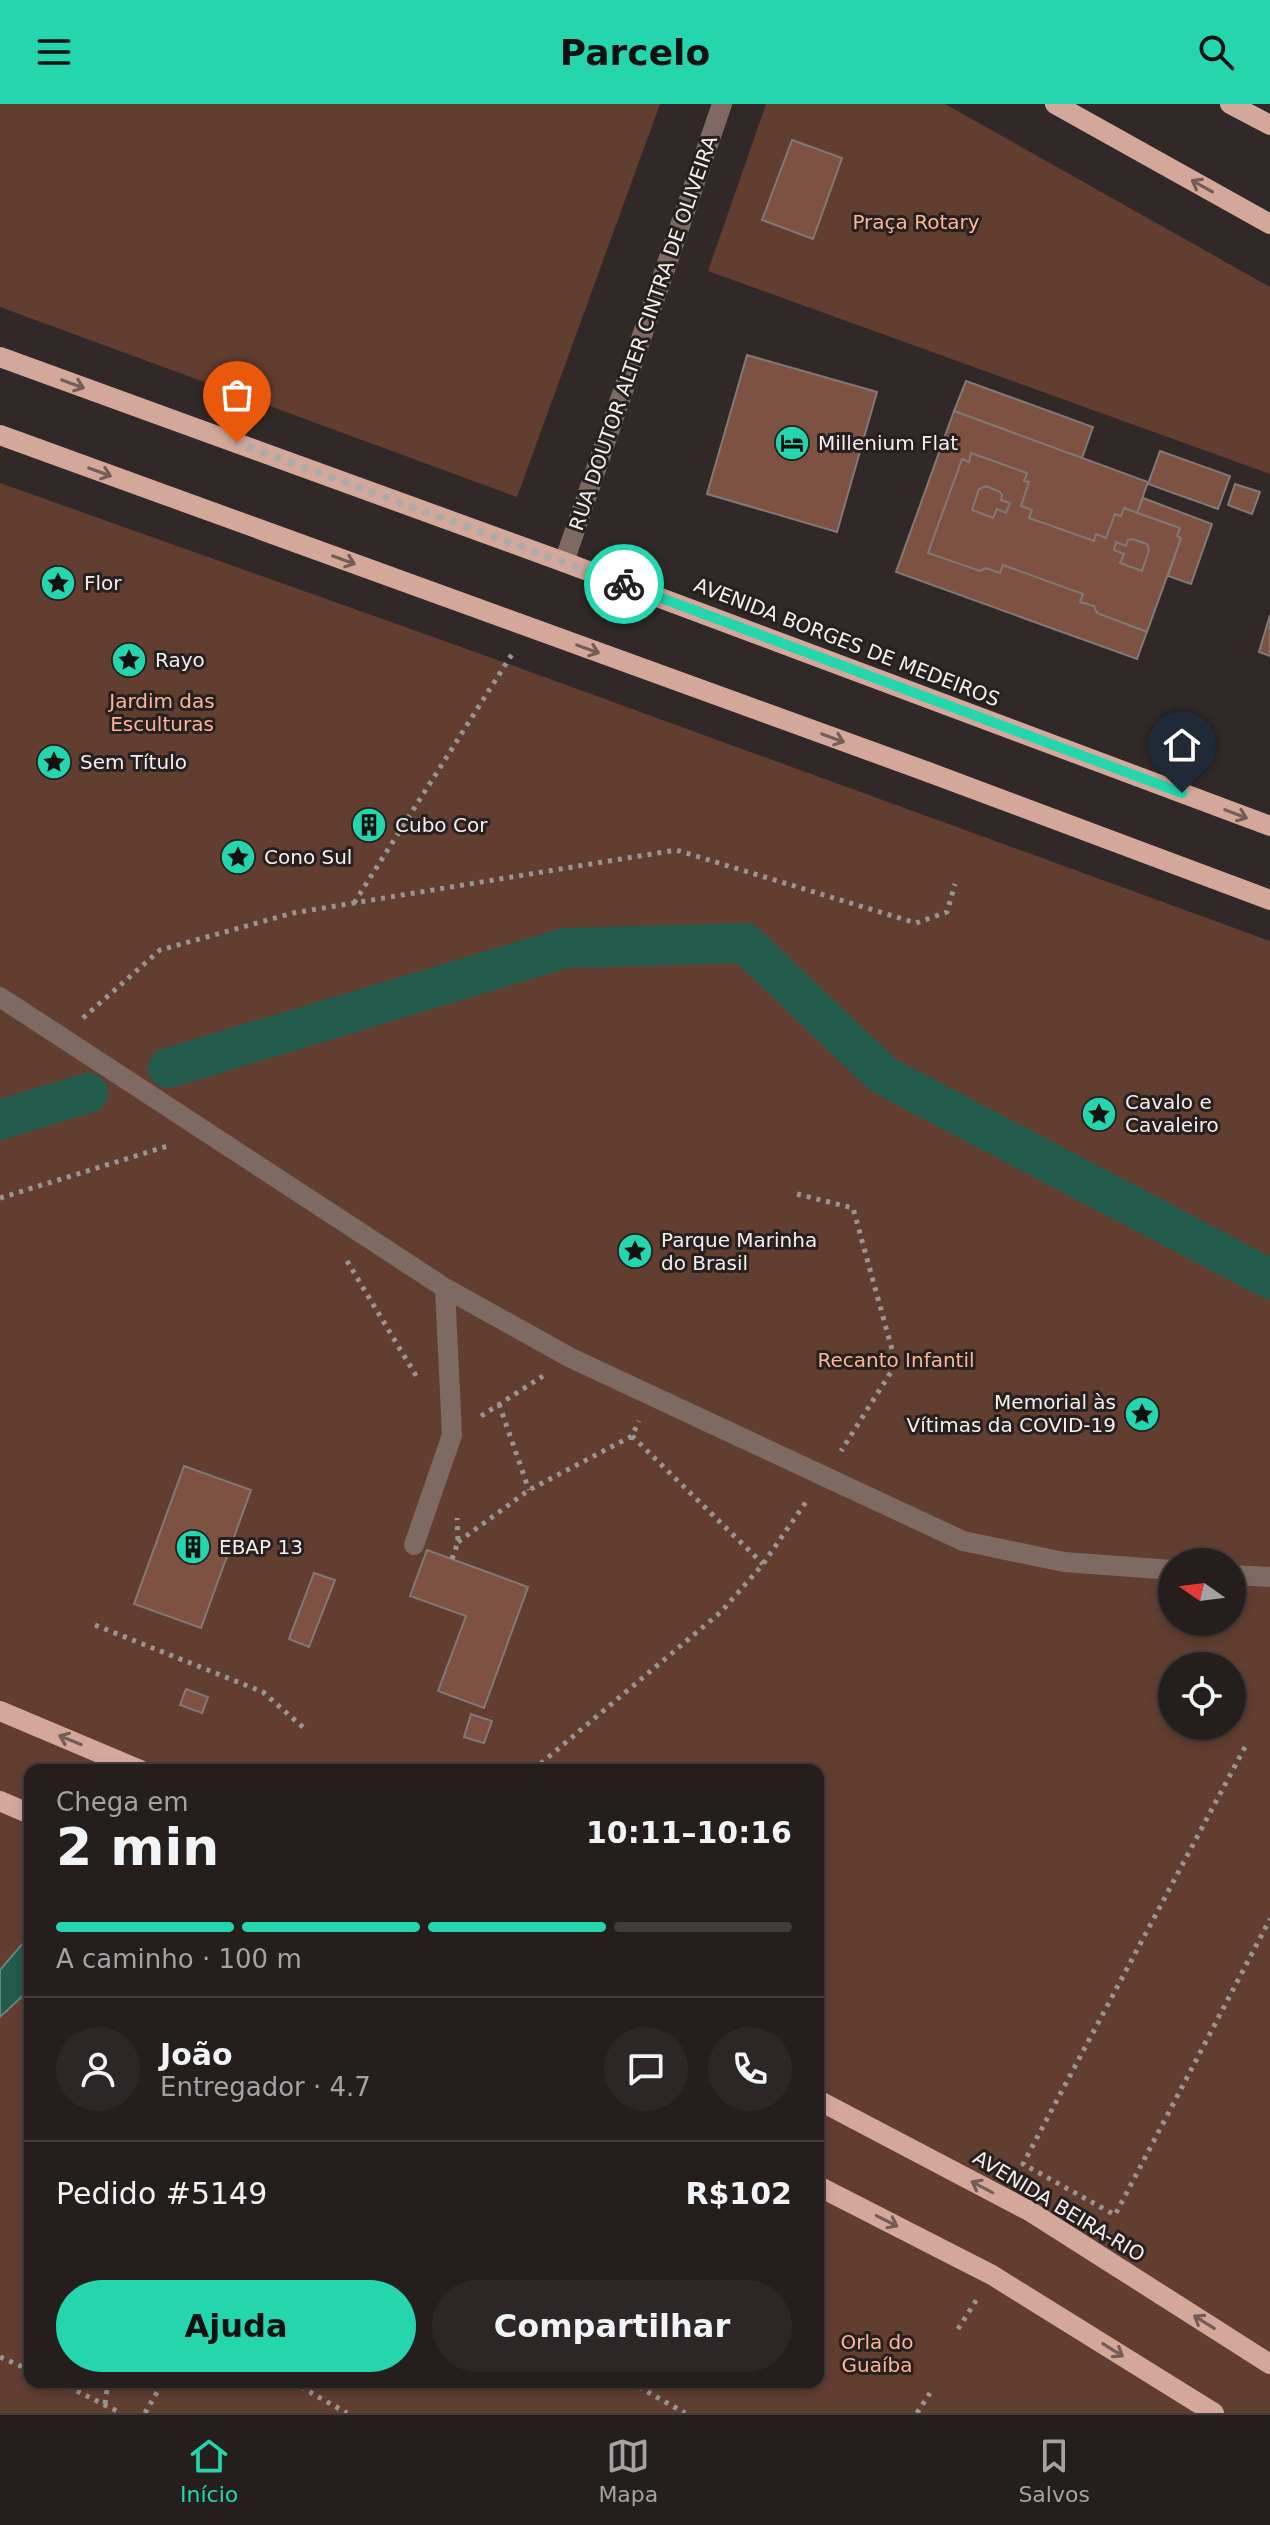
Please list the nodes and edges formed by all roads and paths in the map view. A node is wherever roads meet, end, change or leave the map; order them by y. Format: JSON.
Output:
{"nodes":[{"id":1,"x":722,"y":104,"type":"edge"},
{"id":2,"x":1055,"y":104,"type":"edge"},
{"id":3,"x":1230,"y":104,"type":"edge"},
{"id":4,"x":1270,"y":125,"type":"edge"},
{"id":5,"x":1270,"y":224,"type":"edge"},
{"id":6,"x":0,"y":357,"type":"edge"},
{"id":7,"x":0,"y":435,"type":"edge"},
{"id":8,"x":564,"y":562,"type":"junction"},
{"id":9,"x":529,"y":627,"type":"junction"},
{"id":10,"x":1270,"y":826,"type":"edge"},
{"id":11,"x":955,"y":884,"type":"dead end"},
{"id":12,"x":1270,"y":900,"type":"edge"},
{"id":13,"x":353,"y":903,"type":"junction"},
{"id":14,"x":0,"y":997,"type":"edge"},
{"id":15,"x":62,"y":1038,"type":"junction"},
{"id":16,"x":208,"y":1134,"type":"junction"},
{"id":17,"x":797,"y":1194,"type":"dead end"},
{"id":18,"x":0,"y":1198,"type":"edge"},
{"id":19,"x":344,"y":1256,"type":"dead end"},
{"id":20,"x":445,"y":1288,"type":"junction"},
{"id":21,"x":571,"y":1358,"type":"junction"},
{"id":22,"x":423,"y":1387,"type":"dead end"},
{"id":23,"x":651,"y":1395,"type":"junction"},
{"id":24,"x":499,"y":1404,"type":"junction"},
{"id":25,"x":452,"y":1435,"type":"junction"},
{"id":26,"x":632,"y":1436,"type":"junction"},
{"id":27,"x":825,"y":1475,"type":"junction"},
{"id":28,"x":529,"y":1490,"type":"junction"},
{"id":29,"x":457,"y":1515,"type":"dead end"},
{"id":30,"x":458,"y":1542,"type":"junction"},
{"id":31,"x":414,"y":1545,"type":"dead end"},
{"id":32,"x":452,"y":1559,"type":"dead end"},
{"id":33,"x":763,"y":1564,"type":"junction"},
{"id":34,"x":1158,"y":1569,"type":"edge"},
{"id":35,"x":1246,"y":1576,"type":"edge"},
{"id":36,"x":1270,"y":1577,"type":"edge"},
{"id":37,"x":95,"y":1625,"type":"dead end"},
{"id":38,"x":0,"y":1711,"type":"edge"},
{"id":39,"x":305,"y":1729,"type":"dead end"},
{"id":40,"x":1245,"y":1747,"type":"dead end"},
{"id":41,"x":126,"y":1764,"type":"edge"},
{"id":42,"x":540,"y":1764,"type":"edge"},
{"id":43,"x":0,"y":1801,"type":"edge"},
{"id":44,"x":24,"y":1811,"type":"edge"},
{"id":45,"x":1270,"y":1919,"type":"edge"},
{"id":46,"x":824,"y":2103,"type":"edge"},
{"id":47,"x":824,"y":2189,"type":"edge"},
{"id":48,"x":0,"y":2357,"type":"edge"},
{"id":49,"x":1270,"y":2364,"type":"edge"},
{"id":50,"x":24,"y":2367,"type":"edge"},
{"id":51,"x":72,"y":2388,"type":"edge"},
{"id":52,"x":107,"y":2388,"type":"edge"},
{"id":53,"x":160,"y":2388,"type":"edge"},
{"id":54,"x":303,"y":2388,"type":"edge"},
{"id":55,"x":641,"y":2388,"type":"edge"},
{"id":56,"x":930,"y":2393,"type":"dead end"},
{"id":57,"x":105,"y":2404,"type":"junction"},
{"id":58,"x":121,"y":2413,"type":"edge"},
{"id":59,"x":145,"y":2413,"type":"edge"},
{"id":60,"x":347,"y":2413,"type":"edge"},
{"id":61,"x":685,"y":2413,"type":"edge"},
{"id":62,"x":917,"y":2413,"type":"edge"},
{"id":63,"x":1214,"y":2413,"type":"edge"}],
"edges":[{"from":1,"to":8,"type":"street","name":"RUA DOUTOR ALTER CINTRA DE OLIVEIRA"},
{"from":5,"to":2,"type":"main road","one_way":true},
{"from":3,"to":4,"type":"main road"},
{"from":6,"to":8,"type":"main road","name":"AVENIDA BORGES DE MEDEIROS","one_way":true},
{"from":7,"to":9,"type":"main road","one_way":true},
{"from":8,"to":10,"type":"main road","name":"AVENIDA BORGES DE MEDEIROS","one_way":true},
{"from":9,"to":12,"type":"main road","one_way":true},
{"from":9,"to":13,"type":"path"},
{"from":11,"to":13,"type":"path"},
{"from":13,"to":15,"type":"path"},
{"from":14,"to":15,"type":"street"},
{"from":15,"to":16,"type":"street"},
{"from":16,"to":18,"type":"path"},
{"from":16,"to":20,"type":"street"},
{"from":17,"to":27,"type":"path"},
{"from":19,"to":22,"type":"path"},
{"from":20,"to":21,"type":"street"},
{"from":20,"to":25,"type":"street"},
{"from":21,"to":23,"type":"street"},
{"from":21,"to":24,"type":"path"},
{"from":23,"to":26,"type":"path"},
{"from":23,"to":27,"type":"street"},
{"from":24,"to":25,"type":"path"},
{"from":24,"to":28,"type":"path"},
{"from":25,"to":31,"type":"street"},
{"from":26,"to":28,"type":"path"},
{"from":26,"to":33,"type":"path"},
{"from":27,"to":33,"type":"path"},
{"from":27,"to":34,"type":"street"},
{"from":28,"to":30,"type":"path"},
{"from":29,"to":30,"type":"path"},
{"from":30,"to":32,"type":"path"},
{"from":33,"to":42,"type":"path"},
{"from":35,"to":36,"type":"street"},
{"from":37,"to":39,"type":"path"},
{"from":41,"to":38,"type":"main road","one_way":true},
{"from":40,"to":45,"type":"path"},
{"from":43,"to":44,"type":"main road"},
{"from":49,"to":46,"type":"main road","name":"AVENIDA BEIRA-RIO","one_way":true},
{"from":47,"to":63,"type":"main road","one_way":true},
{"from":48,"to":50,"type":"path"},
{"from":51,"to":57,"type":"path"},
{"from":52,"to":57,"type":"path"},
{"from":53,"to":59,"type":"path"},
{"from":54,"to":60,"type":"path"},
{"from":55,"to":61,"type":"path"},
{"from":56,"to":62,"type":"path"},
{"from":57,"to":58,"type":"path"}]}
